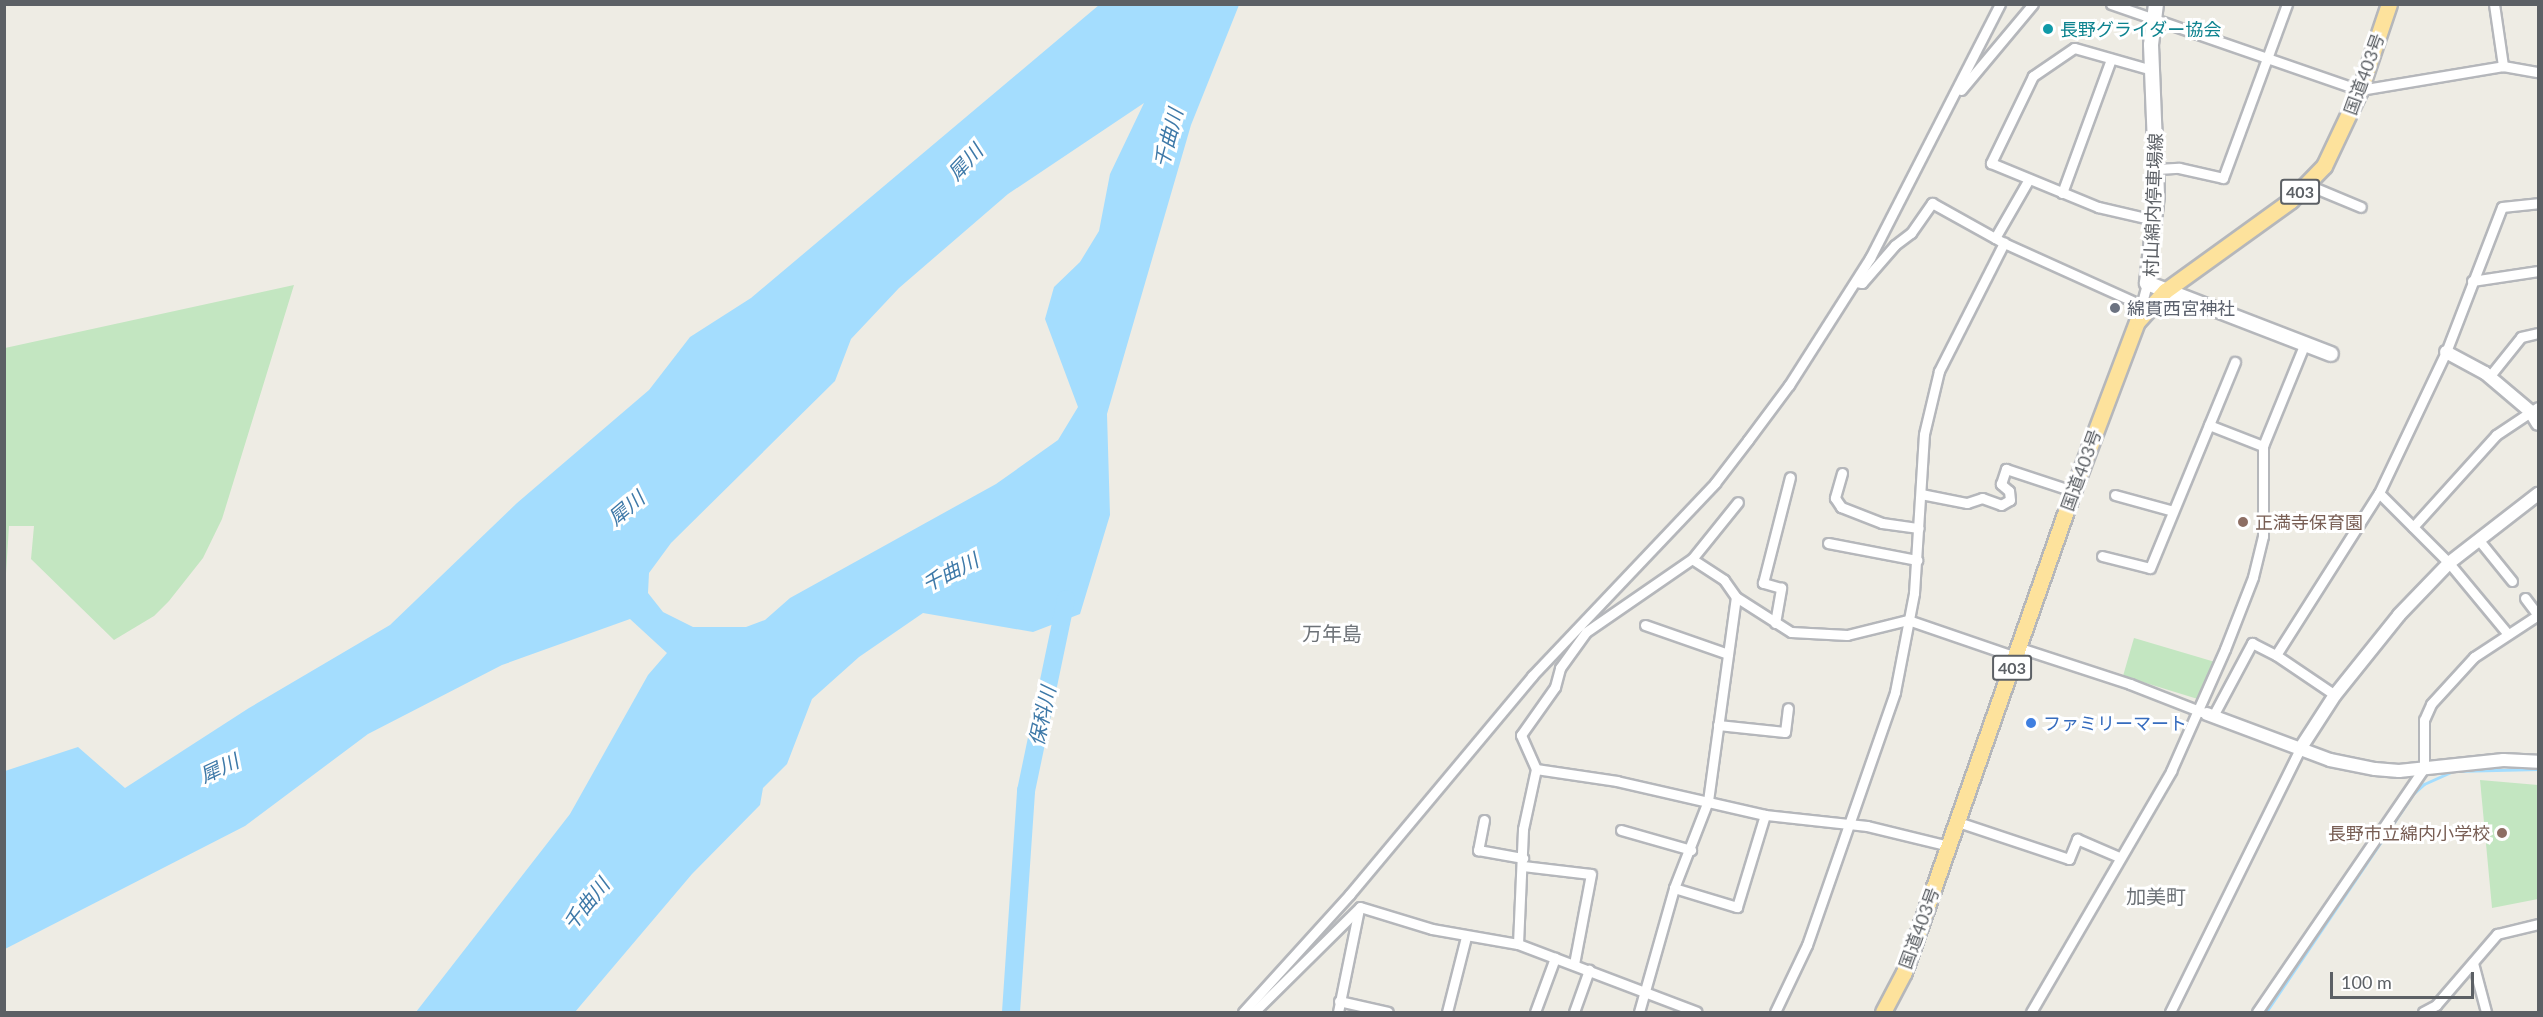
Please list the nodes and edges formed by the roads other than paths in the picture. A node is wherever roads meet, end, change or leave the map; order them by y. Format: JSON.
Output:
{"nodes":[{"id":1,"x":2000,"y":4,"type":"edge"},
{"id":2,"x":2033,"y":4,"type":"edge"},
{"id":3,"x":2111,"y":4,"type":"edge"},
{"id":4,"x":2156,"y":4,"type":"edge"},
{"id":5,"x":2287,"y":4,"type":"edge"},
{"id":6,"x":2390,"y":4,"type":"edge"},
{"id":7,"x":2494,"y":4,"type":"edge"},
{"id":8,"x":2153,"y":20,"type":"junction"},
{"id":9,"x":2111,"y":59,"type":"junction"},
{"id":10,"x":2268,"y":59,"type":"junction"},
{"id":11,"x":2503,"y":66,"type":"junction"},
{"id":12,"x":2152,"y":70,"type":"junction"},
{"id":13,"x":2538,"y":72,"type":"edge"},
{"id":14,"x":2360,"y":90,"type":"junction"},
{"id":15,"x":1949,"y":106,"type":"junction"},
{"id":16,"x":2157,"y":169,"type":"junction"},
{"id":17,"x":2029,"y":179,"type":"junction"},
{"id":18,"x":2308,"y":186,"type":"junction"},
{"id":19,"x":2062,"y":193,"type":"junction"},
{"id":20,"x":2538,"y":203,"type":"edge"},
{"id":21,"x":2361,"y":207,"type":"dead end"},
{"id":22,"x":2154,"y":220,"type":"junction"},
{"id":23,"x":1995,"y":238,"type":"junction"},
{"id":24,"x":2004,"y":243,"type":"junction"},
{"id":25,"x":2538,"y":271,"type":"edge"},
{"id":26,"x":2472,"y":281,"type":"junction"},
{"id":27,"x":1856,"y":282,"type":"junction"},
{"id":28,"x":2147,"y":283,"type":"junction"},
{"id":29,"x":2165,"y":291,"type":"junction"},
{"id":30,"x":2141,"y":304,"type":"junction"},
{"id":31,"x":2137,"y":322,"type":"junction"},
{"id":32,"x":2538,"y":333,"type":"edge"},
{"id":33,"x":2305,"y":343,"type":"junction"},
{"id":34,"x":2446,"y":352,"type":"junction"},
{"id":35,"x":2331,"y":354,"type":"dead end"},
{"id":36,"x":2235,"y":362,"type":"dead end"},
{"id":37,"x":2489,"y":377,"type":"junction"},
{"id":38,"x":2534,"y":409,"type":"edge"},
{"id":39,"x":2538,"y":424,"type":"edge"},
{"id":40,"x":2209,"y":425,"type":"junction"},
{"id":41,"x":2263,"y":446,"type":"junction"},
{"id":42,"x":1842,"y":473,"type":"dead end"},
{"id":43,"x":1790,"y":477,"type":"dead end"},
{"id":44,"x":2073,"y":491,"type":"junction"},
{"id":45,"x":2379,"y":493,"type":"junction"},
{"id":46,"x":1921,"y":494,"type":"junction"},
{"id":47,"x":2538,"y":494,"type":"edge"},
{"id":48,"x":2115,"y":495,"type":"dead end"},
{"id":49,"x":1738,"y":502,"type":"dead end"},
{"id":50,"x":2174,"y":511,"type":"junction"},
{"id":51,"x":2413,"y":527,"type":"junction"},
{"id":52,"x":1918,"y":528,"type":"junction"},
{"id":53,"x":2478,"y":539,"type":"junction"},
{"id":54,"x":1828,"y":543,"type":"dead end"},
{"id":55,"x":2102,"y":556,"type":"dead end"},
{"id":56,"x":1692,"y":559,"type":"junction"},
{"id":57,"x":1917,"y":560,"type":"junction"},
{"id":58,"x":2448,"y":563,"type":"junction"},
{"id":59,"x":2512,"y":581,"type":"dead end"},
{"id":60,"x":1736,"y":597,"type":"junction"},
{"id":61,"x":2525,"y":598,"type":"dead end"},
{"id":62,"x":2538,"y":615,"type":"edge"},
{"id":63,"x":1908,"y":620,"type":"junction"},
{"id":64,"x":1775,"y":623,"type":"junction"},
{"id":65,"x":1645,"y":625,"type":"dead end"},
{"id":66,"x":1583,"y":629,"type":"junction"},
{"id":67,"x":2508,"y":634,"type":"junction"},
{"id":68,"x":2018,"y":652,"type":"junction"},
{"id":69,"x":1728,"y":654,"type":"junction"},
{"id":70,"x":2276,"y":655,"type":"junction"},
{"id":71,"x":2335,"y":696,"type":"junction"},
{"id":72,"x":1788,"y":708,"type":"dead end"},
{"id":73,"x":2206,"y":714,"type":"junction"},
{"id":74,"x":1718,"y":724,"type":"junction"},
{"id":75,"x":2300,"y":749,"type":"junction"},
{"id":76,"x":2538,"y":762,"type":"edge"},
{"id":77,"x":2424,"y":768,"type":"junction"},
{"id":78,"x":1536,"y":769,"type":"junction"},
{"id":79,"x":1708,"y":801,"type":"junction"},
{"id":80,"x":1765,"y":815,"type":"junction"},
{"id":81,"x":1484,"y":820,"type":"dead end"},
{"id":82,"x":1958,"y":822,"type":"junction"},
{"id":83,"x":1849,"y":824,"type":"junction"},
{"id":84,"x":1621,"y":830,"type":"dead end"},
{"id":85,"x":1949,"y":846,"type":"junction"},
{"id":86,"x":1690,"y":850,"type":"junction"},
{"id":87,"x":2119,"y":857,"type":"junction"},
{"id":88,"x":1523,"y":862,"type":"junction"},
{"id":89,"x":1674,"y":888,"type":"junction"},
{"id":90,"x":1360,"y":906,"type":"junction"},
{"id":91,"x":2538,"y":924,"type":"edge"},
{"id":92,"x":1466,"y":937,"type":"junction"},
{"id":93,"x":1518,"y":945,"type":"junction"},
{"id":94,"x":1555,"y":958,"type":"junction"},
{"id":95,"x":2473,"y":963,"type":"junction"},
{"id":96,"x":1574,"y":964,"type":"junction"},
{"id":97,"x":1588,"y":970,"type":"junction"},
{"id":98,"x":1646,"y":991,"type":"junction"},
{"id":99,"x":1339,"y":1001,"type":"junction"},
{"id":100,"x":1244,"y":1012,"type":"edge"},
{"id":101,"x":1254,"y":1012,"type":"edge"},
{"id":102,"x":1338,"y":1012,"type":"edge"},
{"id":103,"x":1388,"y":1012,"type":"edge"},
{"id":104,"x":1447,"y":1012,"type":"edge"},
{"id":105,"x":1535,"y":1012,"type":"edge"},
{"id":106,"x":1574,"y":1012,"type":"edge"},
{"id":107,"x":1639,"y":1012,"type":"edge"},
{"id":108,"x":1697,"y":1012,"type":"edge"},
{"id":109,"x":1775,"y":1012,"type":"edge"},
{"id":110,"x":1883,"y":1012,"type":"edge"},
{"id":111,"x":2031,"y":1012,"type":"edge"},
{"id":112,"x":2170,"y":1012,"type":"edge"},
{"id":113,"x":2257,"y":1012,"type":"edge"},
{"id":114,"x":2423,"y":1012,"type":"edge"},
{"id":115,"x":2486,"y":1012,"type":"edge"}],
"edges":[{"from":1,"to":15,"type":"street"},
{"from":2,"to":15,"type":"street"},
{"from":3,"to":8,"type":"street"},
{"from":4,"to":8,"type":"main road","name":"村山綿内停車場線"},
{"from":5,"to":10,"type":"street"},
{"from":6,"to":14,"type":"highway","name":"国道403号","number":"403"},
{"from":7,"to":11,"type":"street"},
{"from":8,"to":10,"type":"street"},
{"from":8,"to":12,"type":"main road","name":"村山綿内停車場線"},
{"from":9,"to":12,"type":"street"},
{"from":9,"to":17,"type":"street"},
{"from":9,"to":19,"type":"street"},
{"from":10,"to":14,"type":"street"},
{"from":10,"to":16,"type":"street"},
{"from":11,"to":13,"type":"street"},
{"from":11,"to":14,"type":"street"},
{"from":12,"to":16,"type":"main road","name":"村山綿内停車場線"},
{"from":14,"to":18,"type":"highway","name":"国道403号","number":"403"},
{"from":15,"to":27,"type":"street"},
{"from":16,"to":22,"type":"main road","name":"村山綿内停車場線"},
{"from":17,"to":19,"type":"street"},
{"from":17,"to":23,"type":"street"},
{"from":18,"to":21,"type":"street"},
{"from":18,"to":29,"type":"highway","name":"国道403号","number":"403"},
{"from":19,"to":22,"type":"street"},
{"from":20,"to":26,"type":"street"},
{"from":22,"to":28,"type":"main road","name":"村山綿内停車場線"},
{"from":23,"to":24,"type":"street"},
{"from":23,"to":27,"type":"street"},
{"from":24,"to":30,"type":"street"},
{"from":24,"to":46,"type":"street"},
{"from":25,"to":26,"type":"street"},
{"from":26,"to":34,"type":"street"},
{"from":27,"to":66,"type":"street"},
{"from":28,"to":29,"type":"main road","name":"村山綿内停車場線"},
{"from":28,"to":30,"type":"street"},
{"from":29,"to":31,"type":"highway","name":"国道403号","number":"403"},
{"from":29,"to":33,"type":"main road","name":"村山綿内停車場線"},
{"from":30,"to":31,"type":"street"},
{"from":31,"to":44,"type":"highway","name":"国道403号","number":"403"},
{"from":32,"to":37,"type":"street"},
{"from":33,"to":35,"type":"main road","name":"村山綿内停車場線"},
{"from":33,"to":41,"type":"street"},
{"from":34,"to":37,"type":"street"},
{"from":34,"to":45,"type":"street"},
{"from":36,"to":40,"type":"street"},
{"from":37,"to":38,"type":"street"},
{"from":38,"to":39,"type":"street"},
{"from":38,"to":51,"type":"street"},
{"from":40,"to":41,"type":"street"},
{"from":40,"to":50,"type":"street"},
{"from":41,"to":73,"type":"street"},
{"from":42,"to":52,"type":"street"},
{"from":43,"to":64,"type":"street"},
{"from":44,"to":46,"type":"street"},
{"from":44,"to":68,"type":"highway","name":"国道403号","number":"403"},
{"from":45,"to":51,"type":"street"},
{"from":45,"to":70,"type":"street"},
{"from":46,"to":52,"type":"street"},
{"from":47,"to":53,"type":"street"},
{"from":48,"to":50,"type":"street"},
{"from":49,"to":56,"type":"street"},
{"from":50,"to":55,"type":"street"},
{"from":51,"to":58,"type":"street"},
{"from":52,"to":57,"type":"street"},
{"from":53,"to":58,"type":"street"},
{"from":53,"to":59,"type":"street"},
{"from":54,"to":57,"type":"street"},
{"from":56,"to":60,"type":"street"},
{"from":56,"to":66,"type":"street"},
{"from":57,"to":63,"type":"street"},
{"from":58,"to":67,"type":"street"},
{"from":58,"to":71,"type":"street"},
{"from":60,"to":64,"type":"street"},
{"from":60,"to":69,"type":"street"},
{"from":61,"to":62,"type":"street"},
{"from":62,"to":67,"type":"street"},
{"from":63,"to":64,"type":"street"},
{"from":63,"to":68,"type":"street"},
{"from":63,"to":83,"type":"street"},
{"from":65,"to":69,"type":"street"},
{"from":66,"to":78,"type":"street"},
{"from":66,"to":100,"type":"street"},
{"from":67,"to":77,"type":"street"},
{"from":68,"to":73,"type":"street"},
{"from":68,"to":82,"type":"highway","name":"国道403号","number":"403"},
{"from":69,"to":74,"type":"street"},
{"from":70,"to":71,"type":"street"},
{"from":70,"to":73,"type":"street"},
{"from":71,"to":75,"type":"street"},
{"from":72,"to":74,"type":"street"},
{"from":73,"to":75,"type":"street"},
{"from":73,"to":87,"type":"street"},
{"from":74,"to":79,"type":"street"},
{"from":75,"to":77,"type":"street"},
{"from":75,"to":112,"type":"street"},
{"from":76,"to":77,"type":"street"},
{"from":77,"to":113,"type":"street"},
{"from":78,"to":79,"type":"street"},
{"from":78,"to":88,"type":"street"},
{"from":79,"to":80,"type":"street"},
{"from":79,"to":86,"type":"street"},
{"from":80,"to":83,"type":"street"},
{"from":80,"to":89,"type":"street"},
{"from":81,"to":88,"type":"street"},
{"from":82,"to":85,"type":"highway","name":"国道403号","number":"403"},
{"from":82,"to":87,"type":"street"},
{"from":83,"to":85,"type":"street"},
{"from":83,"to":109,"type":"street"},
{"from":84,"to":86,"type":"street"},
{"from":85,"to":110,"type":"highway","name":"国道403号","number":"403"},
{"from":86,"to":89,"type":"street"},
{"from":87,"to":111,"type":"street"},
{"from":88,"to":93,"type":"street"},
{"from":88,"to":96,"type":"street"},
{"from":89,"to":98,"type":"street"},
{"from":90,"to":92,"type":"street"},
{"from":90,"to":99,"type":"street"},
{"from":90,"to":101,"type":"street"},
{"from":91,"to":95,"type":"street"},
{"from":92,"to":93,"type":"street"},
{"from":92,"to":104,"type":"street"},
{"from":93,"to":94,"type":"street"},
{"from":94,"to":96,"type":"street"},
{"from":94,"to":105,"type":"street"},
{"from":95,"to":114,"type":"street"},
{"from":95,"to":115,"type":"street"},
{"from":96,"to":97,"type":"street"},
{"from":97,"to":98,"type":"street"},
{"from":97,"to":106,"type":"street"},
{"from":98,"to":107,"type":"street"},
{"from":98,"to":108,"type":"street"},
{"from":99,"to":102,"type":"street"},
{"from":99,"to":103,"type":"street"}]}
